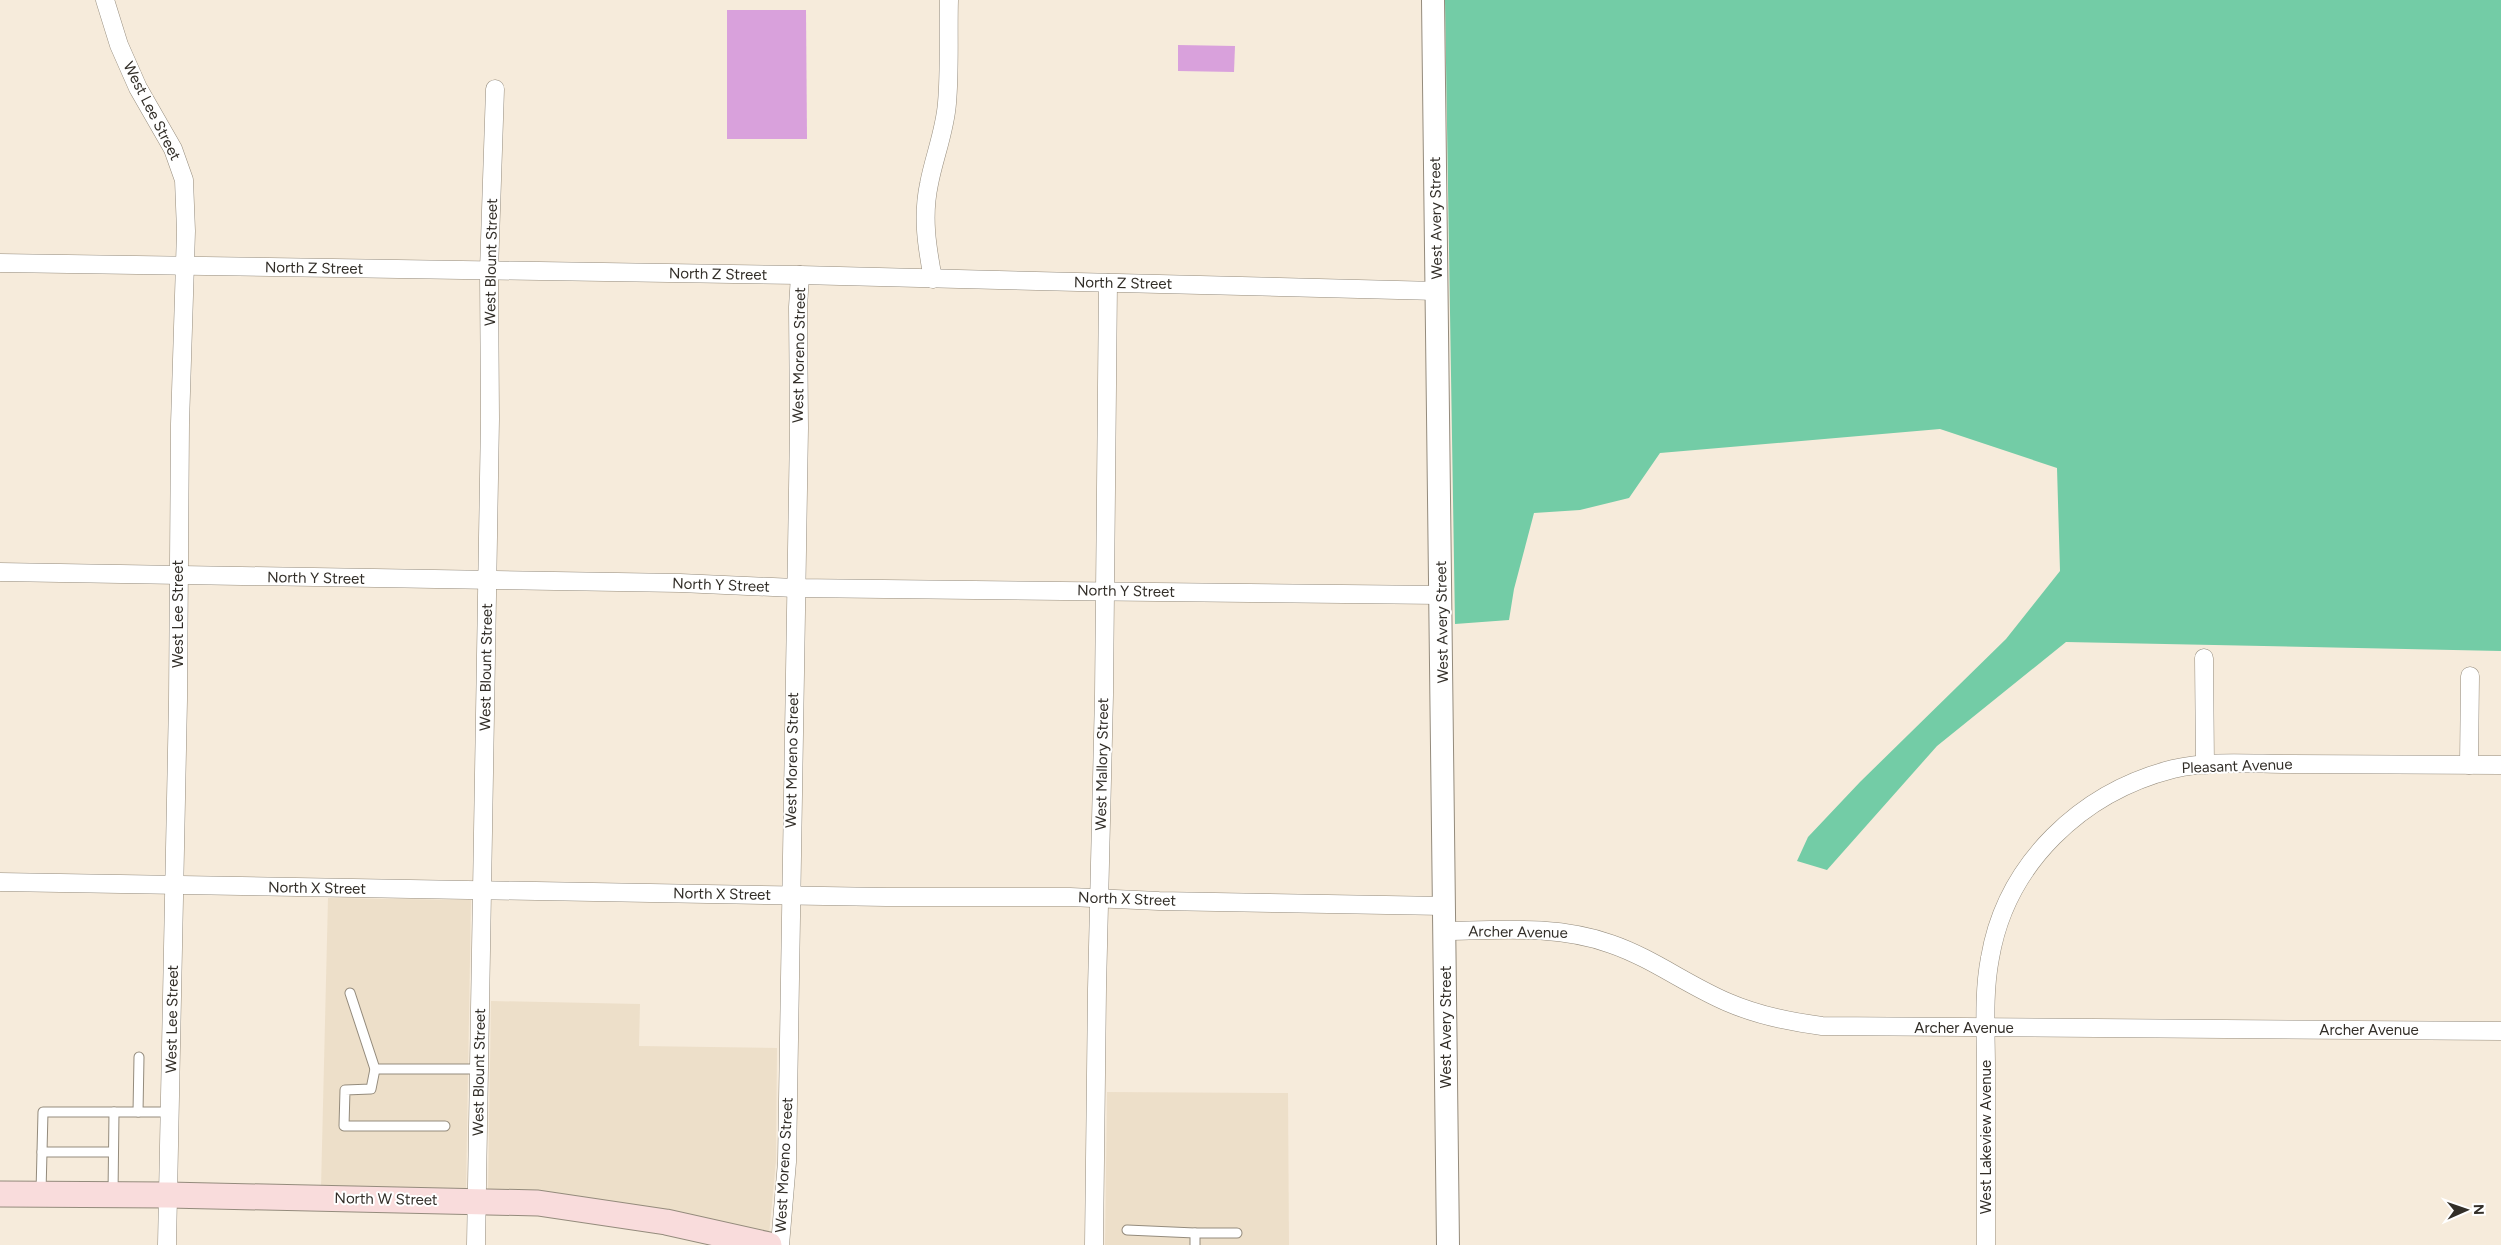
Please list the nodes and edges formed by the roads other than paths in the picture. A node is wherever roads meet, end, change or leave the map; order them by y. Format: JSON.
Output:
{"nodes":[{"id":1,"x":105,"y":0,"type":"edge"},
{"id":2,"x":949,"y":0,"type":"edge"},
{"id":3,"x":1434,"y":0,"type":"edge"},
{"id":4,"x":495,"y":89,"type":"dead end"},
{"id":5,"x":0,"y":263,"type":"edge"},
{"id":6,"x":185,"y":266,"type":"junction"},
{"id":7,"x":489,"y":271,"type":"junction"},
{"id":8,"x":800,"y":276,"type":"junction"},
{"id":9,"x":933,"y":279,"type":"junction"},
{"id":10,"x":1108,"y":283,"type":"junction"},
{"id":11,"x":1437,"y":290,"type":"junction"},
{"id":12,"x":0,"y":572,"type":"edge"},
{"id":13,"x":178,"y":574,"type":"junction"},
{"id":14,"x":487,"y":580,"type":"junction"},
{"id":15,"x":794,"y":588,"type":"junction"},
{"id":16,"x":1104,"y":591,"type":"junction"},
{"id":17,"x":1442,"y":595,"type":"junction"},
{"id":18,"x":2204,"y":658,"type":"dead end"},
{"id":19,"x":2470,"y":676,"type":"dead end"},
{"id":20,"x":2469,"y":765,"type":"junction"},
{"id":21,"x":2501,"y":765,"type":"edge"},
{"id":22,"x":2205,"y":766,"type":"junction"},
{"id":23,"x":0,"y":882,"type":"edge"},
{"id":24,"x":174,"y":886,"type":"junction"},
{"id":25,"x":482,"y":890,"type":"junction"},
{"id":26,"x":790,"y":895,"type":"junction"},
{"id":27,"x":1099,"y":898,"type":"junction"},
{"id":28,"x":1444,"y":906,"type":"junction"},
{"id":29,"x":1445,"y":931,"type":"junction"},
{"id":30,"x":350,"y":993,"type":"dead end"},
{"id":31,"x":1986,"y":1028,"type":"junction"},
{"id":32,"x":2501,"y":1031,"type":"edge"},
{"id":33,"x":139,"y":1057,"type":"dead end"},
{"id":34,"x":375,"y":1069,"type":"junction"},
{"id":35,"x":479,"y":1069,"type":"junction"},
{"id":36,"x":114,"y":1112,"type":"junction"},
{"id":37,"x":138,"y":1112,"type":"junction"},
{"id":38,"x":170,"y":1112,"type":"junction"},
{"id":39,"x":445,"y":1126,"type":"dead end"},
{"id":40,"x":42,"y":1152,"type":"junction"},
{"id":41,"x":113,"y":1152,"type":"junction"},
{"id":42,"x":0,"y":1194,"type":"edge"},
{"id":43,"x":41,"y":1194,"type":"junction"},
{"id":44,"x":113,"y":1194,"type":"junction"},
{"id":45,"x":168,"y":1195,"type":"junction"},
{"id":46,"x":477,"y":1201,"type":"junction"},
{"id":47,"x":1126,"y":1230,"type":"dead end"},
{"id":48,"x":1195,"y":1233,"type":"junction"},
{"id":49,"x":1237,"y":1233,"type":"dead end"},
{"id":50,"x":168,"y":1245,"type":"edge"},
{"id":51,"x":476,"y":1245,"type":"edge"},
{"id":52,"x":769,"y":1245,"type":"edge"},
{"id":53,"x":780,"y":1245,"type":"edge"},
{"id":54,"x":1094,"y":1245,"type":"edge"},
{"id":55,"x":1195,"y":1245,"type":"edge"},
{"id":56,"x":1448,"y":1245,"type":"edge"},
{"id":57,"x":1986,"y":1245,"type":"edge"}],
"edges":[{"from":1,"to":6,"type":"street","name":"West Lee Street"},
{"from":2,"to":9,"type":"street"},
{"from":3,"to":11,"type":"street","name":"West Avery Street"},
{"from":4,"to":7,"type":"street","name":"West Blount Street"},
{"from":5,"to":6,"type":"street","name":"North Z Street"},
{"from":6,"to":7,"type":"street","name":"North Z Street"},
{"from":6,"to":13,"type":"street","name":"West Lee Street"},
{"from":7,"to":8,"type":"street","name":"North Z Street"},
{"from":7,"to":14,"type":"street","name":"West Blount Street"},
{"from":8,"to":9,"type":"street","name":"North Z Street"},
{"from":8,"to":15,"type":"street","name":"West Moreno Street"},
{"from":9,"to":10,"type":"street","name":"North Z Street"},
{"from":10,"to":11,"type":"street","name":"North Z Street"},
{"from":10,"to":16,"type":"street","name":"West Mallory Street"},
{"from":11,"to":17,"type":"street","name":"West Avery Street"},
{"from":12,"to":13,"type":"street","name":"North Y Street"},
{"from":13,"to":14,"type":"street","name":"North Y Street"},
{"from":13,"to":24,"type":"street","name":"West Lee Street"},
{"from":14,"to":15,"type":"street","name":"North Y Street"},
{"from":14,"to":25,"type":"street","name":"West Blount Street"},
{"from":15,"to":16,"type":"street","name":"North Y Street"},
{"from":15,"to":26,"type":"street","name":"West Moreno Street"},
{"from":16,"to":17,"type":"street","name":"North Y Street"},
{"from":16,"to":27,"type":"street","name":"West Mallory Street"},
{"from":17,"to":28,"type":"street","name":"West Avery Street"},
{"from":18,"to":22,"type":"street"},
{"from":19,"to":20,"type":"street"},
{"from":20,"to":21,"type":"street","name":"Pleasant Avenue"},
{"from":20,"to":22,"type":"street","name":"Pleasant Avenue"},
{"from":22,"to":31,"type":"street","name":"Pleasant Avenue"},
{"from":23,"to":24,"type":"street","name":"North X Street"},
{"from":24,"to":25,"type":"street","name":"North X Street"},
{"from":24,"to":38,"type":"street","name":"West Lee Street"},
{"from":25,"to":26,"type":"street","name":"North X Street"},
{"from":25,"to":35,"type":"street","name":"West Blount Street"},
{"from":26,"to":27,"type":"street","name":"North X Street"},
{"from":26,"to":53,"type":"street","name":"West Moreno Street"},
{"from":27,"to":28,"type":"street","name":"North X Street"},
{"from":27,"to":54,"type":"street","name":"West Mallory Street"},
{"from":28,"to":29,"type":"street","name":"West Avery Street"},
{"from":29,"to":31,"type":"street","name":"Archer Avenue"},
{"from":29,"to":56,"type":"street","name":"West Avery Street"},
{"from":30,"to":34,"type":"lane"},
{"from":31,"to":32,"type":"street","name":"Archer Avenue"},
{"from":31,"to":57,"type":"street","name":"West Lakeview Avenue"},
{"from":33,"to":37,"type":"lane"},
{"from":34,"to":35,"type":"lane"},
{"from":34,"to":39,"type":"lane"},
{"from":35,"to":46,"type":"street","name":"West Blount Street"},
{"from":36,"to":37,"type":"lane"},
{"from":36,"to":40,"type":"lane"},
{"from":36,"to":41,"type":"lane"},
{"from":37,"to":38,"type":"lane"},
{"from":38,"to":45,"type":"street","name":"West Lee Street"},
{"from":40,"to":41,"type":"lane"},
{"from":40,"to":43,"type":"lane"},
{"from":41,"to":44,"type":"lane"},
{"from":42,"to":43,"type":"main road","name":"North W Street"},
{"from":43,"to":44,"type":"main road","name":"North W Street"},
{"from":44,"to":45,"type":"main road","name":"North W Street"},
{"from":45,"to":46,"type":"main road","name":"North W Street"},
{"from":45,"to":50,"type":"street","name":"West Lee Street"},
{"from":46,"to":51,"type":"street","name":"West Blount Street"},
{"from":46,"to":52,"type":"main road","name":"North W Street"},
{"from":47,"to":48,"type":"lane"},
{"from":48,"to":49,"type":"lane"},
{"from":48,"to":55,"type":"lane"}]}
